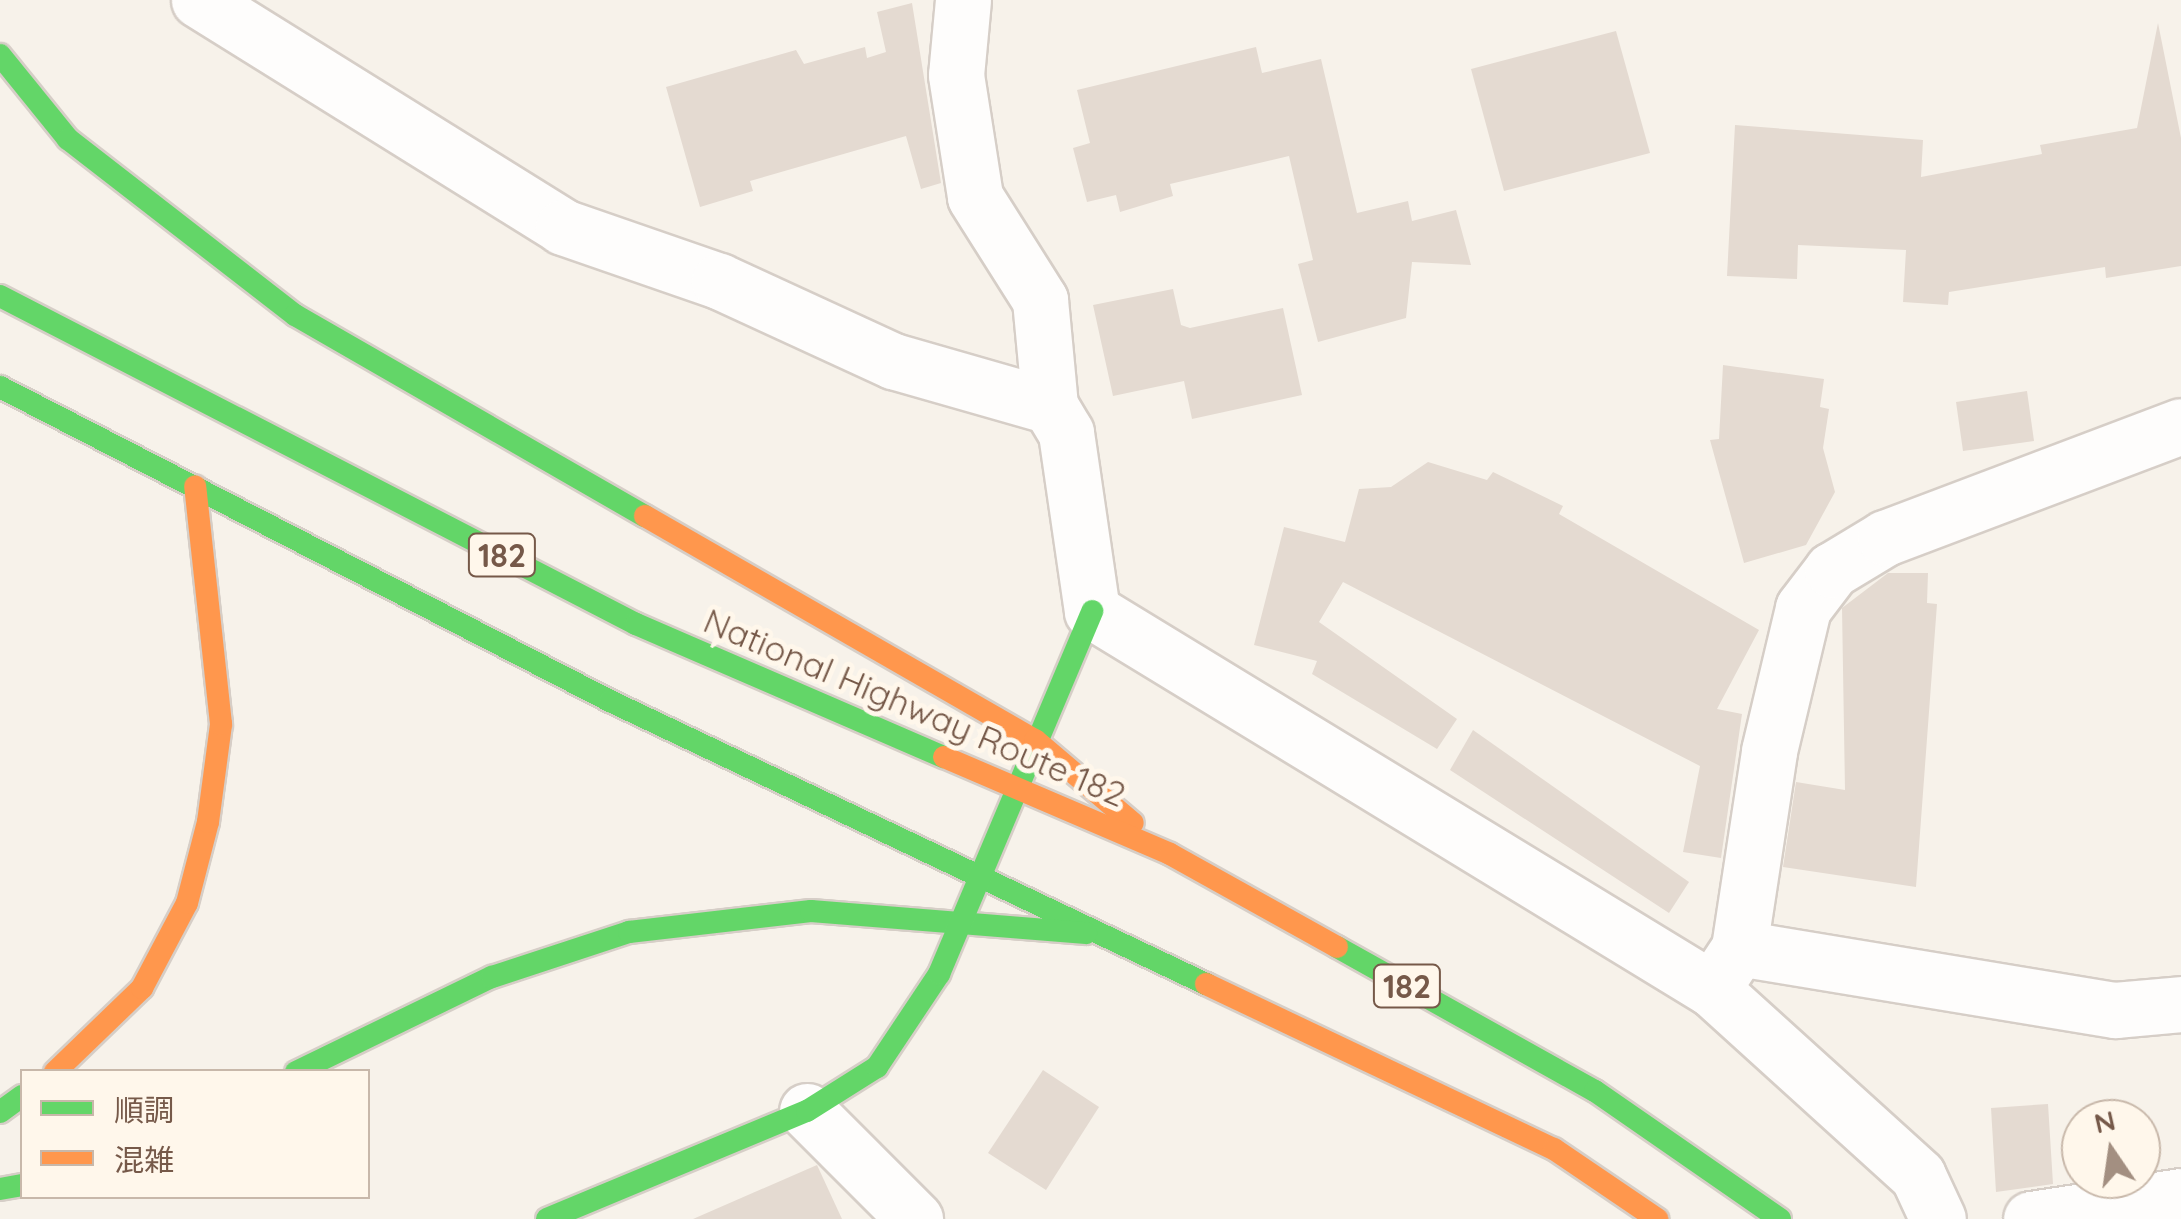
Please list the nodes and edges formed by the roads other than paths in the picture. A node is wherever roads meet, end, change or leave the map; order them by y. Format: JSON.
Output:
{"nodes":[{"id":1,"x":198,"y":0,"type":"edge"},
{"id":2,"x":964,"y":0,"type":"edge"},
{"id":3,"x":0,"y":55,"type":"edge"},
{"id":4,"x":0,"y":296,"type":"edge"},
{"id":5,"x":0,"y":387,"type":"edge"},
{"id":6,"x":1050,"y":406,"type":"junction"},
{"id":7,"x":2181,"y":426,"type":"edge"},
{"id":8,"x":194,"y":486,"type":"junction"},
{"id":9,"x":1092,"y":611,"type":"junction"},
{"id":10,"x":1035,"y":740,"type":"junction"},
{"id":11,"x":1014,"y":792,"type":"junction"},
{"id":12,"x":1170,"y":854,"type":"junction"},
{"id":13,"x":981,"y":870,"type":"junction"},
{"id":14,"x":958,"y":926,"type":"junction"},
{"id":15,"x":1109,"y":934,"type":"junction"},
{"id":16,"x":1726,"y":968,"type":"junction"},
{"id":17,"x":2181,"y":1004,"type":"edge"},
{"id":18,"x":59,"y":1069,"type":"edge"},
{"id":19,"x":302,"y":1069,"type":"edge"},
{"id":20,"x":807,"y":1111,"type":"junction"},
{"id":21,"x":2181,"y":1196,"type":"edge"},
{"id":22,"x":546,"y":1219,"type":"edge"},
{"id":23,"x":915,"y":1219,"type":"edge"},
{"id":24,"x":1656,"y":1219,"type":"edge"},
{"id":25,"x":1780,"y":1219,"type":"edge"},
{"id":26,"x":1938,"y":1219,"type":"edge"},
{"id":27,"x":2031,"y":1219,"type":"edge"}],
"edges":[{"from":1,"to":6,"type":"street"},
{"from":2,"to":6,"type":"street"},
{"from":3,"to":10,"type":"main road"},
{"from":4,"to":11,"type":"main road","name":"National Highway Route 182","number":"182"},
{"from":5,"to":8,"type":"main road","number":"182"},
{"from":6,"to":9,"type":"street"},
{"from":7,"to":16,"type":"street"},
{"from":8,"to":13,"type":"main road","number":"182"},
{"from":8,"to":18,"type":"main road"},
{"from":9,"to":10,"type":"main road"},
{"from":9,"to":16,"type":"street"},
{"from":10,"to":11,"type":"main road"},
{"from":10,"to":12,"type":"main road"},
{"from":11,"to":12,"type":"main road","name":"National Highway Route 182","number":"182"},
{"from":11,"to":13,"type":"main road"},
{"from":12,"to":25,"type":"main road","name":"National Highway Route 182","number":"182"},
{"from":13,"to":14,"type":"main road"},
{"from":13,"to":15,"type":"main road","number":"182"},
{"from":14,"to":15,"type":"main road"},
{"from":14,"to":19,"type":"main road"},
{"from":14,"to":20,"type":"main road"},
{"from":15,"to":24,"type":"main road","number":"182"},
{"from":16,"to":17,"type":"street"},
{"from":16,"to":26,"type":"street"},
{"from":20,"to":22,"type":"main road"},
{"from":20,"to":23,"type":"street"},
{"from":21,"to":27,"type":"street"}]}
